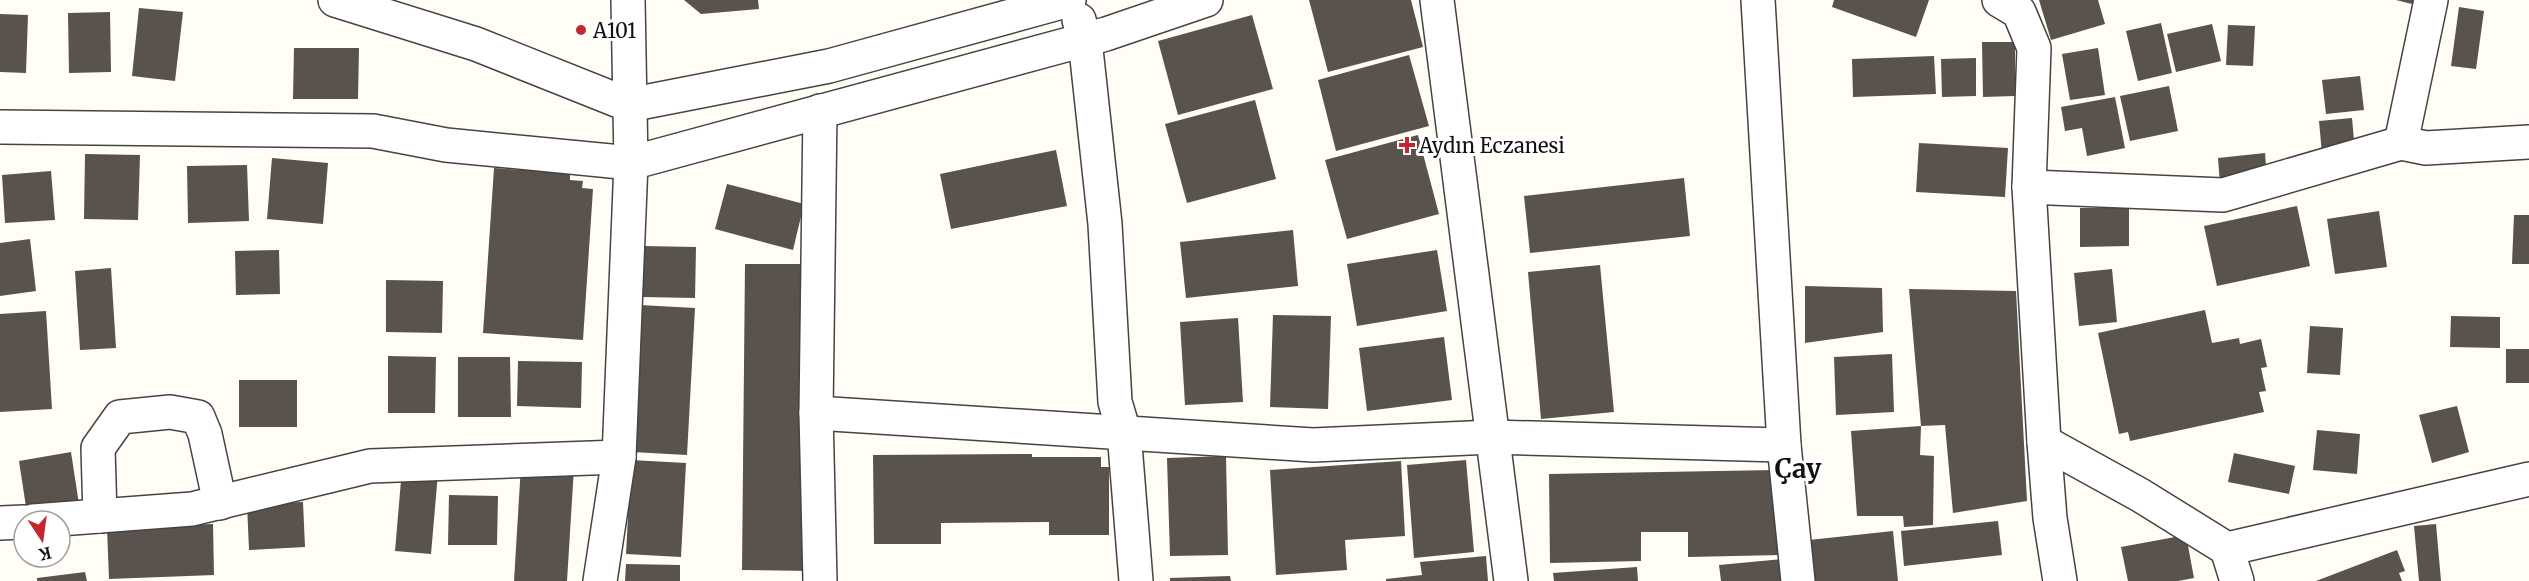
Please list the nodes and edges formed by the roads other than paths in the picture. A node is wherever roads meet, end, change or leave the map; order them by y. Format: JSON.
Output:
{"nodes":[{"id":1,"x":335,"y":0,"type":"edge"},
{"id":2,"x":628,"y":0,"type":"edge"},
{"id":3,"x":1071,"y":0,"type":"edge"},
{"id":4,"x":1206,"y":0,"type":"edge"},
{"id":5,"x":1437,"y":0,"type":"edge"},
{"id":6,"x":1758,"y":0,"type":"edge"},
{"id":7,"x":1999,"y":0,"type":"edge"},
{"id":8,"x":2432,"y":0,"type":"edge"},
{"id":9,"x":1085,"y":39,"type":"junction"},
{"id":10,"x":629,"y":105,"type":"junction"},
{"id":11,"x":820,"y":111,"type":"junction"},
{"id":12,"x":0,"y":127,"type":"edge"},
{"id":13,"x":2529,"y":142,"type":"edge"},
{"id":14,"x":2401,"y":143,"type":"junction"},
{"id":15,"x":631,"y":163,"type":"junction"},
{"id":16,"x":2029,"y":187,"type":"junction"},
{"id":17,"x":816,"y":413,"type":"junction"},
{"id":18,"x":1124,"y":432,"type":"junction"},
{"id":19,"x":1492,"y":437,"type":"junction"},
{"id":20,"x":2044,"y":442,"type":"junction"},
{"id":21,"x":1784,"y":445,"type":"junction"},
{"id":22,"x":619,"y":457,"type":"junction"},
{"id":23,"x":2529,"y":479,"type":"edge"},
{"id":24,"x":220,"y":503,"type":"junction"},
{"id":25,"x":100,"y":516,"type":"junction"},
{"id":26,"x":72,"y":518,"type":"edge"},
{"id":27,"x":2227,"y":549,"type":"junction"},
{"id":28,"x":600,"y":581,"type":"edge"},
{"id":29,"x":820,"y":581,"type":"edge"},
{"id":30,"x":1136,"y":581,"type":"edge"},
{"id":31,"x":1511,"y":581,"type":"edge"},
{"id":32,"x":1798,"y":581,"type":"edge"},
{"id":33,"x":2060,"y":581,"type":"edge"},
{"id":34,"x":2237,"y":581,"type":"edge"}],
"edges":[{"from":1,"to":10,"type":"street"},
{"from":2,"to":10,"type":"street"},
{"from":3,"to":9,"type":"street"},
{"from":3,"to":10,"type":"street"},
{"from":4,"to":9,"type":"street"},
{"from":5,"to":19,"type":"street"},
{"from":6,"to":21,"type":"street"},
{"from":7,"to":16,"type":"street"},
{"from":8,"to":14,"type":"street"},
{"from":9,"to":11,"type":"street"},
{"from":9,"to":18,"type":"street"},
{"from":10,"to":15,"type":"street"},
{"from":11,"to":15,"type":"street"},
{"from":11,"to":17,"type":"street"},
{"from":12,"to":15,"type":"street"},
{"from":13,"to":14,"type":"street"},
{"from":14,"to":16,"type":"street"},
{"from":15,"to":22,"type":"street"},
{"from":16,"to":20,"type":"street"},
{"from":17,"to":18,"type":"street"},
{"from":17,"to":29,"type":"street"},
{"from":18,"to":19,"type":"street"},
{"from":18,"to":30,"type":"street"},
{"from":19,"to":21,"type":"street"},
{"from":19,"to":31,"type":"street"},
{"from":20,"to":27,"type":"street"},
{"from":20,"to":33,"type":"street"},
{"from":21,"to":32,"type":"street"},
{"from":22,"to":24,"type":"street"},
{"from":22,"to":28,"type":"street"},
{"from":23,"to":27,"type":"street"},
{"from":24,"to":25,"type":"street"},
{"from":24,"to":25,"type":"street"},
{"from":25,"to":26,"type":"street"},
{"from":27,"to":34,"type":"street"}]}
